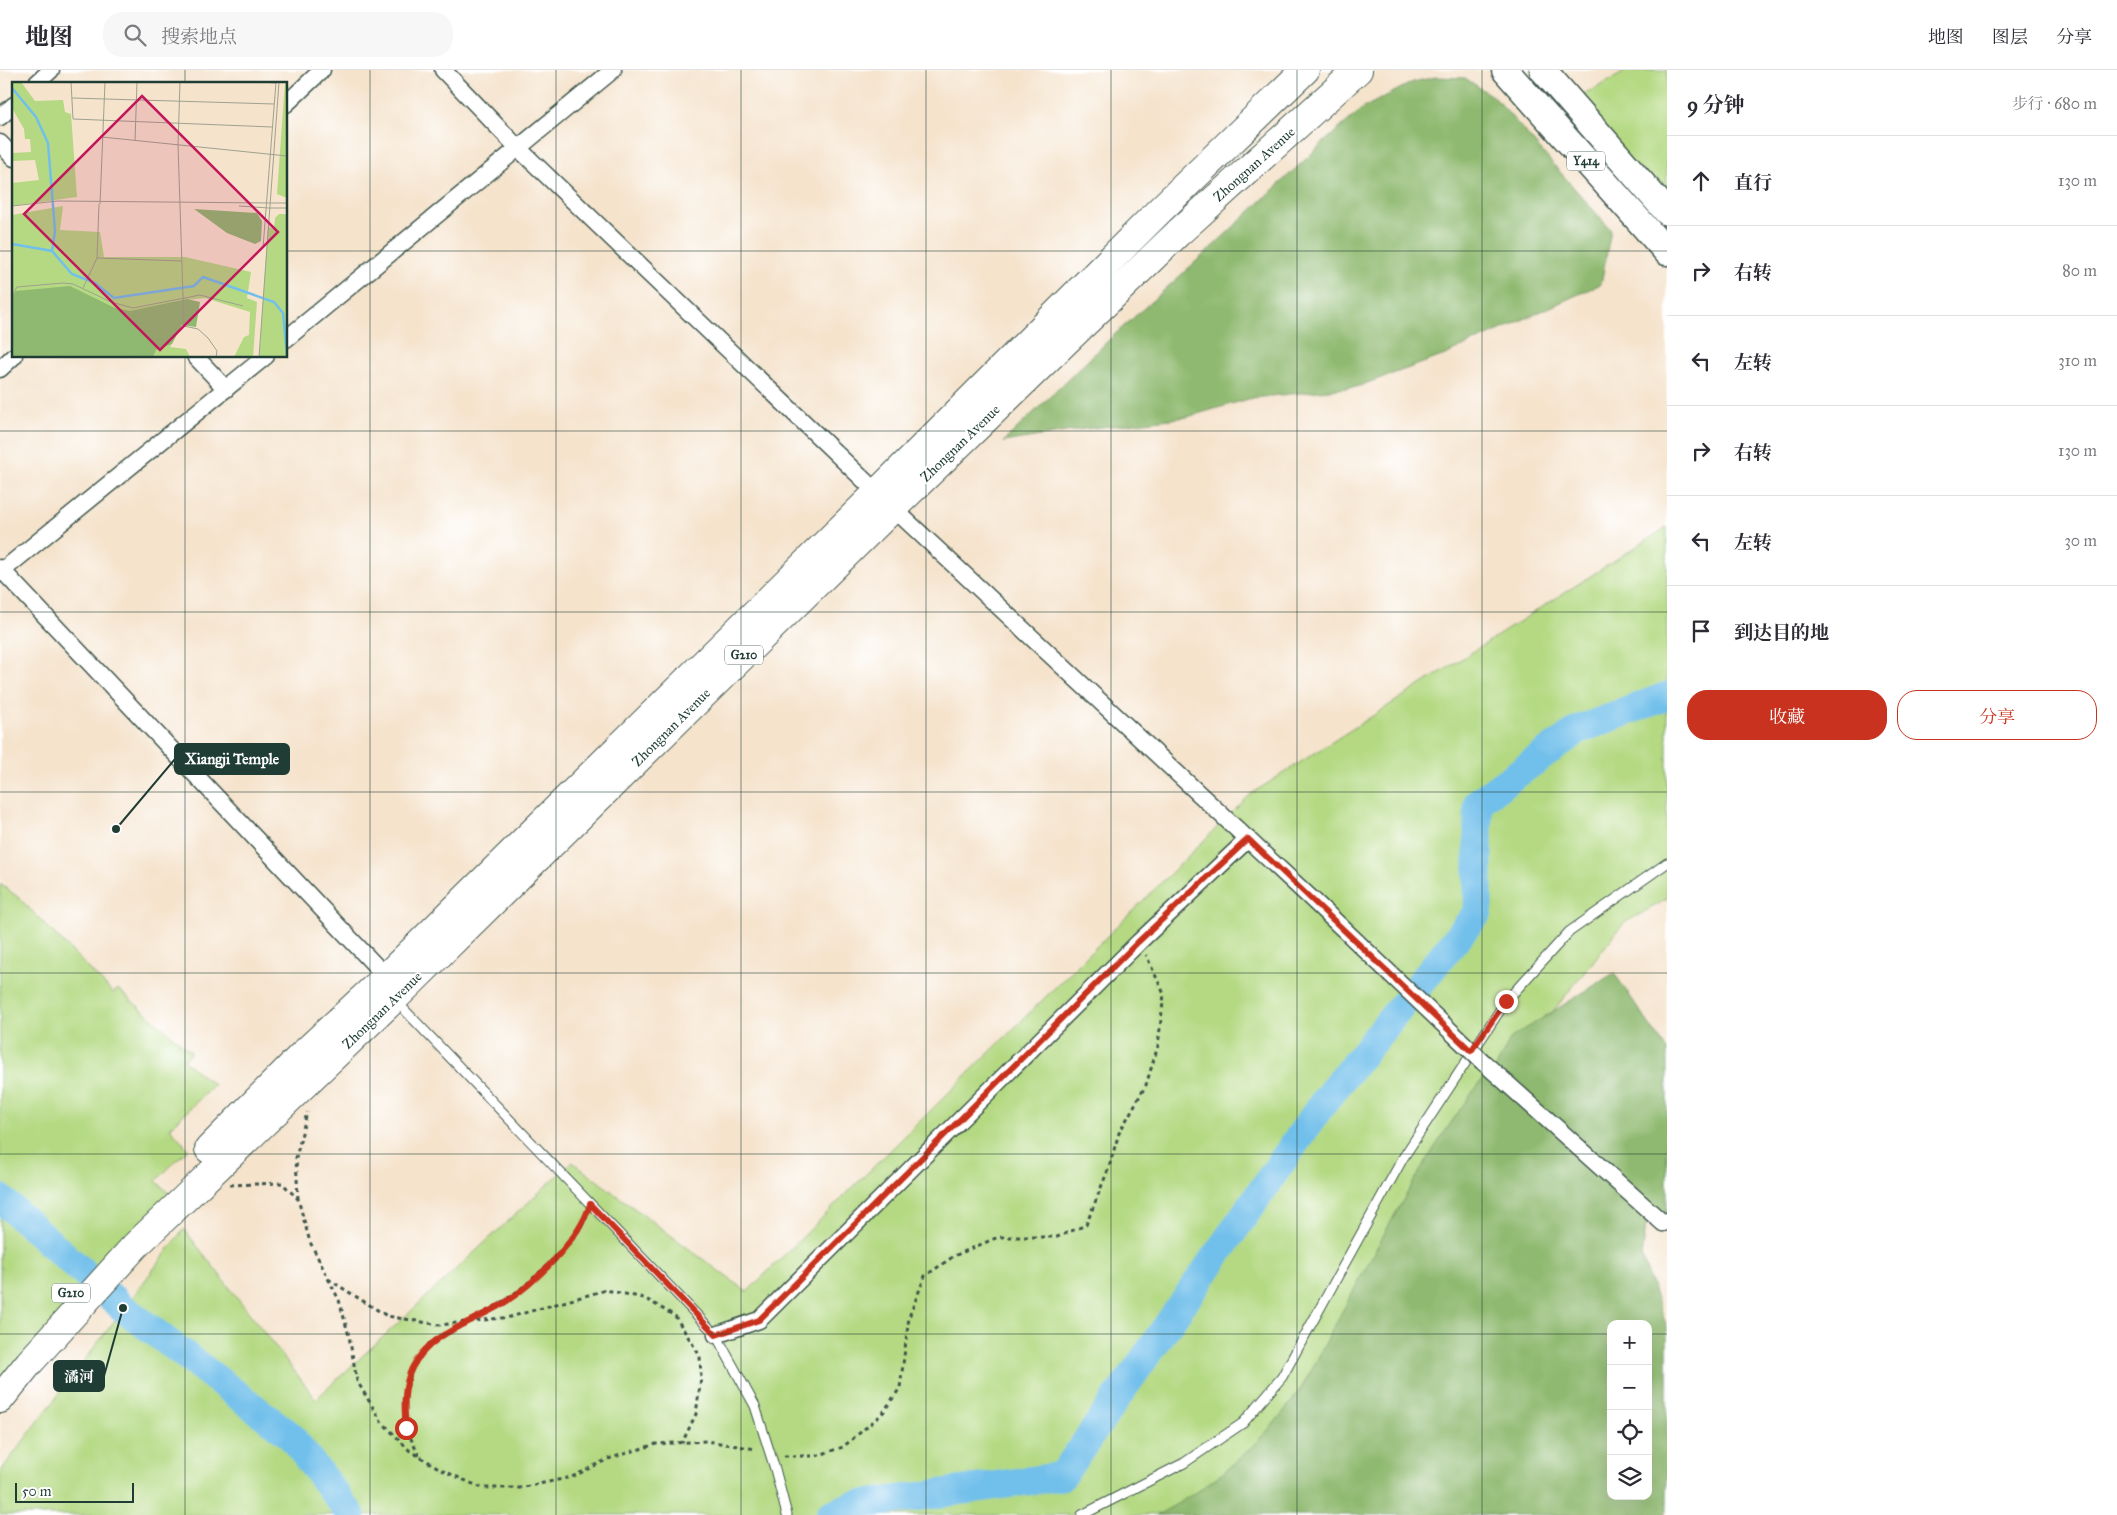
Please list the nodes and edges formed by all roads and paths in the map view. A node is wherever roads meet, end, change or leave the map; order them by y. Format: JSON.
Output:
{"nodes":[{"id":1,"x":50,"y":70,"type":"edge"},
{"id":2,"x":322,"y":70,"type":"edge"},
{"id":3,"x":442,"y":70,"type":"edge"},
{"id":4,"x":613,"y":70,"type":"edge"},
{"id":5,"x":1305,"y":70,"type":"edge"},
{"id":6,"x":1358,"y":70,"type":"edge"},
{"id":7,"x":1505,"y":70,"type":"edge"},
{"id":8,"x":1543,"y":70,"type":"edge"},
{"id":9,"x":38,"y":82,"type":"edge"},
{"id":10,"x":288,"y":102,"type":"edge"},
{"id":11,"x":12,"y":106,"type":"edge"},
{"id":12,"x":0,"y":118,"type":"edge"},
{"id":13,"x":0,"y":143,"type":"edge"},
{"id":14,"x":518,"y":148,"type":"junction"},
{"id":15,"x":12,"y":156,"type":"edge"},
{"id":16,"x":1667,"y":212,"type":"edge"},
{"id":17,"x":1667,"y":252,"type":"edge"},
{"id":18,"x":288,"y":337,"type":"edge"},
{"id":19,"x":12,"y":358,"type":"edge"},
{"id":20,"x":197,"y":358,"type":"edge"},
{"id":21,"x":264,"y":358,"type":"edge"},
{"id":22,"x":0,"y":368,"type":"edge"},
{"id":23,"x":226,"y":389,"type":"junction"},
{"id":24,"x":885,"y":500,"type":"junction"},
{"id":25,"x":1,"y":569,"type":"edge"},
{"id":26,"x":1248,"y":839,"type":"junction"},
{"id":27,"x":1667,"y":863,"type":"edge"},
{"id":28,"x":1138,"y":942,"type":"junction"},
{"id":29,"x":394,"y":990,"type":"junction"},
{"id":30,"x":1471,"y":1051,"type":"junction"},
{"id":31,"x":308,"y":1106,"type":"dead end"},
{"id":32,"x":223,"y":1186,"type":"dead end"},
{"id":33,"x":298,"y":1200,"type":"junction"},
{"id":34,"x":590,"y":1204,"type":"junction"},
{"id":35,"x":1667,"y":1221,"type":"edge"},
{"id":36,"x":328,"y":1278,"type":"junction"},
{"id":37,"x":470,"y":1321,"type":"junction"},
{"id":38,"x":716,"y":1335,"type":"junction"},
{"id":39,"x":14,"y":1363,"type":"edge"},
{"id":40,"x":0,"y":1399,"type":"edge"},
{"id":41,"x":682,"y":1443,"type":"junction"},
{"id":42,"x":770,"y":1452,"type":"junction"},
{"id":43,"x":420,"y":1457,"type":"junction"},
{"id":44,"x":787,"y":1515,"type":"edge"},
{"id":45,"x":1082,"y":1515,"type":"edge"}],
"edges":[{"from":1,"to":9,"type":"street"},
{"from":2,"to":10,"type":"street"},
{"from":3,"to":14,"type":"street"},
{"from":4,"to":14,"type":"street"},
{"from":5,"to":24,"type":"highway","name":"Zhongnan Avenue","number":"G210"},
{"from":6,"to":24,"type":"highway","name":"Zhongnan Avenue","number":"G210"},
{"from":7,"to":17,"type":"main road","number":"Y414"},
{"from":8,"to":16,"type":"main road","number":"Y414"},
{"from":11,"to":12,"type":"street"},
{"from":13,"to":15,"type":"street"},
{"from":14,"to":18,"type":"street"},
{"from":14,"to":24,"type":"street"},
{"from":19,"to":22,"type":"street"},
{"from":20,"to":23,"type":"street"},
{"from":21,"to":23,"type":"street"},
{"from":23,"to":25,"type":"street"},
{"from":24,"to":26,"type":"street"},
{"from":24,"to":29,"type":"highway","name":"Zhongnan Avenue","number":"G210"},
{"from":25,"to":29,"type":"street"},
{"from":26,"to":28,"type":"street"},
{"from":26,"to":30,"type":"street","bridge":true},
{"from":27,"to":30,"type":"lane"},
{"from":28,"to":38,"type":"street"},
{"from":28,"to":42,"type":"path"},
{"from":29,"to":34,"type":"lane"},
{"from":29,"to":39,"type":"highway","name":"Zhongnan Avenue","number":"G210"},
{"from":30,"to":35,"type":"street","bridge":true},
{"from":30,"to":45,"type":"lane"},
{"from":31,"to":33,"type":"path"},
{"from":32,"to":33,"type":"path"},
{"from":33,"to":36,"type":"path"},
{"from":34,"to":37,"type":"path"},
{"from":34,"to":38,"type":"lane"},
{"from":36,"to":37,"type":"path"},
{"from":36,"to":43,"type":"path"},
{"from":37,"to":41,"type":"path"},
{"from":37,"to":43,"type":"path"},
{"from":38,"to":42,"type":"lane"},
{"from":39,"to":40,"type":"highway","name":"Zhongnan Avenue","number":"G210"},
{"from":41,"to":42,"type":"path"},
{"from":41,"to":43,"type":"path"},
{"from":42,"to":44,"type":"lane"}]}
